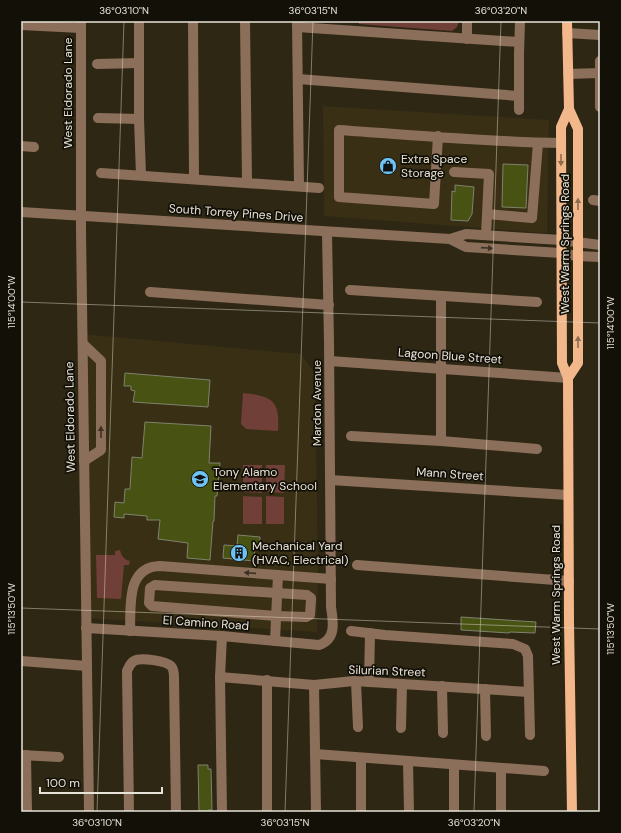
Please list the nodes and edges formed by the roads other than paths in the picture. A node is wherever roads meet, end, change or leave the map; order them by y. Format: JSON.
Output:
{"nodes":[{"id":1,"x":138,"y":21,"type":"edge"},
{"id":2,"x":192,"y":21,"type":"edge"},
{"id":3,"x":245,"y":21,"type":"edge"},
{"id":4,"x":467,"y":21,"type":"edge"},
{"id":5,"x":520,"y":21,"type":"edge"},
{"id":6,"x":567,"y":21,"type":"edge"},
{"id":7,"x":297,"y":24,"type":"edge"},
{"id":8,"x":21,"y":25,"type":"edge"},
{"id":9,"x":81,"y":25,"type":"edge"},
{"id":10,"x":567,"y":34,"type":"junction"},
{"id":11,"x":600,"y":35,"type":"edge"},
{"id":12,"x":467,"y":39,"type":"junction"},
{"id":13,"x":519,"y":42,"type":"junction"},
{"id":14,"x":600,"y":61,"type":"edge"},
{"id":15,"x":139,"y":63,"type":"junction"},
{"id":16,"x":97,"y":64,"type":"dead end"},
{"id":17,"x":600,"y":73,"type":"edge"},
{"id":18,"x":568,"y":74,"type":"junction"},
{"id":19,"x":298,"y":79,"type":"junction"},
{"id":20,"x":519,"y":96,"type":"junction"},
{"id":21,"x":600,"y":107,"type":"edge"},
{"id":22,"x":568,"y":109,"type":"junction"},
{"id":23,"x":520,"y":110,"type":"dead end"},
{"id":24,"x":98,"y":118,"type":"dead end"},
{"id":25,"x":139,"y":119,"type":"junction"},
{"id":26,"x":438,"y":136,"type":"junction"},
{"id":27,"x":538,"y":143,"type":"junction"},
{"id":28,"x":561,"y":143,"type":"junction"},
{"id":29,"x":21,"y":146,"type":"edge"},
{"id":30,"x":34,"y":147,"type":"dead end"},
{"id":31,"x":454,"y":172,"type":"dead end"},
{"id":32,"x":101,"y":173,"type":"dead end"},
{"id":33,"x":141,"y":175,"type":"junction"},
{"id":34,"x":194,"y":179,"type":"junction"},
{"id":35,"x":247,"y":182,"type":"junction"},
{"id":36,"x":299,"y":186,"type":"junction"},
{"id":37,"x":319,"y":188,"type":"dead end"},
{"id":38,"x":21,"y":212,"type":"edge"},
{"id":39,"x":487,"y":214,"type":"junction"},
{"id":40,"x":81,"y":216,"type":"junction"},
{"id":41,"x":327,"y":232,"type":"junction"},
{"id":42,"x":486,"y":235,"type":"junction"},
{"id":43,"x":450,"y":239,"type":"junction"},
{"id":44,"x":561,"y":240,"type":"junction"},
{"id":45,"x":578,"y":243,"type":"junction"},
{"id":46,"x":600,"y":245,"type":"edge"},
{"id":47,"x":561,"y":253,"type":"junction"},
{"id":48,"x":578,"y":256,"type":"junction"},
{"id":49,"x":600,"y":257,"type":"edge"},
{"id":50,"x":350,"y":290,"type":"dead end"},
{"id":51,"x":150,"y":292,"type":"dead end"},
{"id":52,"x":441,"y":296,"type":"junction"},
{"id":53,"x":537,"y":302,"type":"dead end"},
{"id":54,"x":329,"y":305,"type":"junction"},
{"id":55,"x":83,"y":344,"type":"junction"},
{"id":56,"x":330,"y":361,"type":"junction"},
{"id":57,"x":442,"y":369,"type":"junction"},
{"id":58,"x":568,"y":378,"type":"junction"},
{"id":59,"x":351,"y":436,"type":"dead end"},
{"id":60,"x":441,"y":441,"type":"junction"},
{"id":61,"x":537,"y":449,"type":"dead end"},
{"id":62,"x":84,"y":461,"type":"junction"},
{"id":63,"x":330,"y":480,"type":"junction"},
{"id":64,"x":568,"y":495,"type":"junction"},
{"id":65,"x":357,"y":565,"type":"dead end"},
{"id":66,"x":278,"y":575,"type":"junction"},
{"id":67,"x":331,"y":579,"type":"junction"},
{"id":68,"x":569,"y":581,"type":"junction"},
{"id":69,"x":277,"y":593,"type":"junction"},
{"id":70,"x":132,"y":594,"type":"junction"},
{"id":71,"x":149,"y":595,"type":"junction"},
{"id":72,"x":276,"y":616,"type":"junction"},
{"id":73,"x":86,"y":628,"type":"junction"},
{"id":74,"x":130,"y":631,"type":"junction"},
{"id":75,"x":351,"y":631,"type":"dead end"},
{"id":76,"x":370,"y":633,"type":"junction"},
{"id":77,"x":222,"y":636,"type":"junction"},
{"id":78,"x":275,"y":641,"type":"junction"},
{"id":79,"x":324,"y":643,"type":"joint"},
{"id":80,"x":21,"y":661,"type":"edge"},
{"id":81,"x":86,"y":666,"type":"junction"},
{"id":82,"x":220,"y":677,"type":"junction"},
{"id":83,"x":266,"y":680,"type":"junction"},
{"id":84,"x":356,"y":682,"type":"junction"},
{"id":85,"x":369,"y":682,"type":"junction"},
{"id":86,"x":402,"y":684,"type":"junction"},
{"id":87,"x":314,"y":685,"type":"junction"},
{"id":88,"x":442,"y":686,"type":"junction"},
{"id":89,"x":485,"y":689,"type":"junction"},
{"id":90,"x":529,"y":692,"type":"junction"},
{"id":91,"x":358,"y":727,"type":"dead end"},
{"id":92,"x":401,"y":728,"type":"dead end"},
{"id":93,"x":443,"y":733,"type":"dead end"},
{"id":94,"x":530,"y":735,"type":"dead end"},
{"id":95,"x":486,"y":736,"type":"dead end"},
{"id":96,"x":315,"y":754,"type":"junction"},
{"id":97,"x":24,"y":755,"type":"edge"},
{"id":98,"x":59,"y":757,"type":"dead end"},
{"id":99,"x":361,"y":758,"type":"junction"},
{"id":100,"x":408,"y":761,"type":"junction"},
{"id":101,"x":454,"y":765,"type":"junction"},
{"id":102,"x":501,"y":768,"type":"junction"},
{"id":103,"x":544,"y":771,"type":"dead end"},
{"id":104,"x":27,"y":812,"type":"edge"},
{"id":105,"x":89,"y":812,"type":"edge"},
{"id":106,"x":129,"y":812,"type":"edge"},
{"id":107,"x":176,"y":812,"type":"edge"},
{"id":108,"x":222,"y":812,"type":"edge"},
{"id":109,"x":267,"y":812,"type":"edge"},
{"id":110,"x":316,"y":812,"type":"edge"},
{"id":111,"x":362,"y":812,"type":"edge"},
{"id":112,"x":409,"y":812,"type":"edge"},
{"id":113,"x":454,"y":812,"type":"edge"},
{"id":114,"x":501,"y":812,"type":"edge"},
{"id":115,"x":572,"y":812,"type":"edge"}],
"edges":[{"from":1,"to":15,"type":"street"},
{"from":2,"to":34,"type":"street"},
{"from":3,"to":35,"type":"street"},
{"from":4,"to":12,"type":"street"},
{"from":5,"to":13,"type":"street"},
{"from":6,"to":10,"type":"main road","name":"West Warm Springs Road"},
{"from":7,"to":12,"type":"street"},
{"from":7,"to":19,"type":"street"},
{"from":8,"to":9,"type":"street"},
{"from":9,"to":40,"type":"street","name":"West Eldorado Lane"},
{"from":10,"to":11,"type":"street"},
{"from":10,"to":18,"type":"main road","name":"West Warm Springs Road"},
{"from":12,"to":13,"type":"street"},
{"from":13,"to":20,"type":"street"},
{"from":14,"to":17,"type":"street"},
{"from":15,"to":16,"type":"street"},
{"from":15,"to":25,"type":"street"},
{"from":17,"to":18,"type":"street"},
{"from":17,"to":21,"type":"street"},
{"from":18,"to":22,"type":"main road","name":"West Warm Springs Road"},
{"from":19,"to":20,"type":"street"},
{"from":19,"to":36,"type":"street"},
{"from":20,"to":23,"type":"street"},
{"from":22,"to":28,"type":"main road","name":"West Warm Springs Road"},
{"from":45,"to":22,"type":"main road","name":"West Warm Springs Road","one_way":true},
{"from":24,"to":25,"type":"street"},
{"from":25,"to":33,"type":"street"},
{"from":26,"to":26,"type":"street"},
{"from":26,"to":27,"type":"street"},
{"from":27,"to":28,"type":"street"},
{"from":27,"to":39,"type":"street"},
{"from":28,"to":44,"type":"main road","name":"West Warm Springs Road","one_way":true},
{"from":29,"to":30,"type":"street"},
{"from":31,"to":39,"type":"street"},
{"from":32,"to":33,"type":"street"},
{"from":33,"to":34,"type":"street"},
{"from":34,"to":35,"type":"street"},
{"from":35,"to":36,"type":"street"},
{"from":36,"to":37,"type":"street"},
{"from":38,"to":40,"type":"street","name":"South Torrey Pines Drive"},
{"from":39,"to":42,"type":"street"},
{"from":40,"to":41,"type":"street","name":"South Torrey Pines Drive"},
{"from":40,"to":55,"type":"street","name":"West Eldorado Lane"},
{"from":41,"to":43,"type":"street","name":"South Torrey Pines Drive"},
{"from":41,"to":54,"type":"street","name":"Mardon Avenue"},
{"from":42,"to":43,"type":"street","name":"South Torrey Pines Drive"},
{"from":42,"to":44,"type":"street","name":"South Torrey Pines Drive"},
{"from":43,"to":47,"type":"street","name":"South Torrey Pines Drive","one_way":true},
{"from":44,"to":45,"type":"street","name":"South Torrey Pines Drive"},
{"from":44,"to":47,"type":"main road","name":"West Warm Springs Road"},
{"from":45,"to":46,"type":"street","name":"South Torrey Pines Drive"},
{"from":45,"to":48,"type":"main road","name":"West Warm Springs Road"},
{"from":47,"to":48,"type":"street","name":"South Torrey Pines Drive"},
{"from":47,"to":58,"type":"main road","name":"West Warm Springs Road"},
{"from":48,"to":49,"type":"street","name":"South Torrey Pines Drive"},
{"from":58,"to":48,"type":"main road","name":"West Warm Springs Road","one_way":true},
{"from":50,"to":52,"type":"street"},
{"from":51,"to":54,"type":"street"},
{"from":52,"to":53,"type":"street"},
{"from":52,"to":57,"type":"street"},
{"from":54,"to":56,"type":"street","name":"Mardon Avenue"},
{"from":55,"to":62,"type":"street","name":"West Eldorado Lane"},
{"from":62,"to":55,"type":"street","one_way":true},
{"from":56,"to":57,"type":"street","name":"Lagoon Blue Street"},
{"from":56,"to":63,"type":"street","name":"Mardon Avenue"},
{"from":57,"to":58,"type":"street","name":"Lagoon Blue Street"},
{"from":57,"to":60,"type":"street"},
{"from":58,"to":64,"type":"main road","name":"West Warm Springs Road"},
{"from":59,"to":60,"type":"street"},
{"from":60,"to":61,"type":"street"},
{"from":62,"to":73,"type":"street","name":"West Eldorado Lane"},
{"from":63,"to":64,"type":"street","name":"Mann Street"},
{"from":63,"to":67,"type":"street","name":"Mardon Avenue"},
{"from":64,"to":68,"type":"main road","name":"West Warm Springs Road"},
{"from":65,"to":68,"type":"street"},
{"from":66,"to":67,"type":"street"},
{"from":66,"to":69,"type":"street"},
{"from":66,"to":70,"type":"street","one_way":true},
{"from":67,"to":79,"type":"street","name":"Mardon Avenue"},
{"from":68,"to":115,"type":"main road","name":"West Warm Springs Road"},
{"from":69,"to":71,"type":"street"},
{"from":69,"to":72,"type":"street"},
{"from":69,"to":72,"type":"street"},
{"from":70,"to":71,"type":"street"},
{"from":70,"to":74,"type":"street"},
{"from":71,"to":72,"type":"street"},
{"from":72,"to":78,"type":"street"},
{"from":73,"to":74,"type":"street","name":"El Camino Road"},
{"from":73,"to":81,"type":"street","name":"West Eldorado Lane"},
{"from":74,"to":77,"type":"street","name":"El Camino Road"},
{"from":75,"to":76,"type":"street"},
{"from":76,"to":85,"type":"street"},
{"from":76,"to":90,"type":"street"},
{"from":77,"to":78,"type":"street","name":"El Camino Road"},
{"from":77,"to":82,"type":"street"},
{"from":78,"to":79,"type":"street","name":"El Camino Road"},
{"from":80,"to":81,"type":"street"},
{"from":81,"to":105,"type":"street","name":"West Eldorado Lane"},
{"from":82,"to":83,"type":"street","name":"Silurian Street"},
{"from":82,"to":108,"type":"street"},
{"from":83,"to":87,"type":"street","name":"Silurian Street"},
{"from":83,"to":109,"type":"street"},
{"from":84,"to":85,"type":"street","name":"Silurian Street"},
{"from":84,"to":87,"type":"street","name":"Silurian Street"},
{"from":84,"to":91,"type":"street"},
{"from":85,"to":86,"type":"street","name":"Silurian Street"},
{"from":86,"to":88,"type":"street","name":"Silurian Street"},
{"from":86,"to":92,"type":"street"},
{"from":87,"to":96,"type":"street"},
{"from":88,"to":89,"type":"street","name":"Silurian Street"},
{"from":88,"to":93,"type":"street"},
{"from":89,"to":90,"type":"street","name":"Silurian Street"},
{"from":89,"to":95,"type":"street"},
{"from":90,"to":94,"type":"street"},
{"from":96,"to":99,"type":"street"},
{"from":96,"to":110,"type":"street"},
{"from":97,"to":98,"type":"street"},
{"from":97,"to":104,"type":"street"},
{"from":99,"to":100,"type":"street"},
{"from":99,"to":111,"type":"street"},
{"from":100,"to":101,"type":"street"},
{"from":100,"to":112,"type":"street"},
{"from":101,"to":102,"type":"street"},
{"from":101,"to":113,"type":"street"},
{"from":102,"to":103,"type":"street"},
{"from":102,"to":114,"type":"street"},
{"from":106,"to":107,"type":"street"}]}
